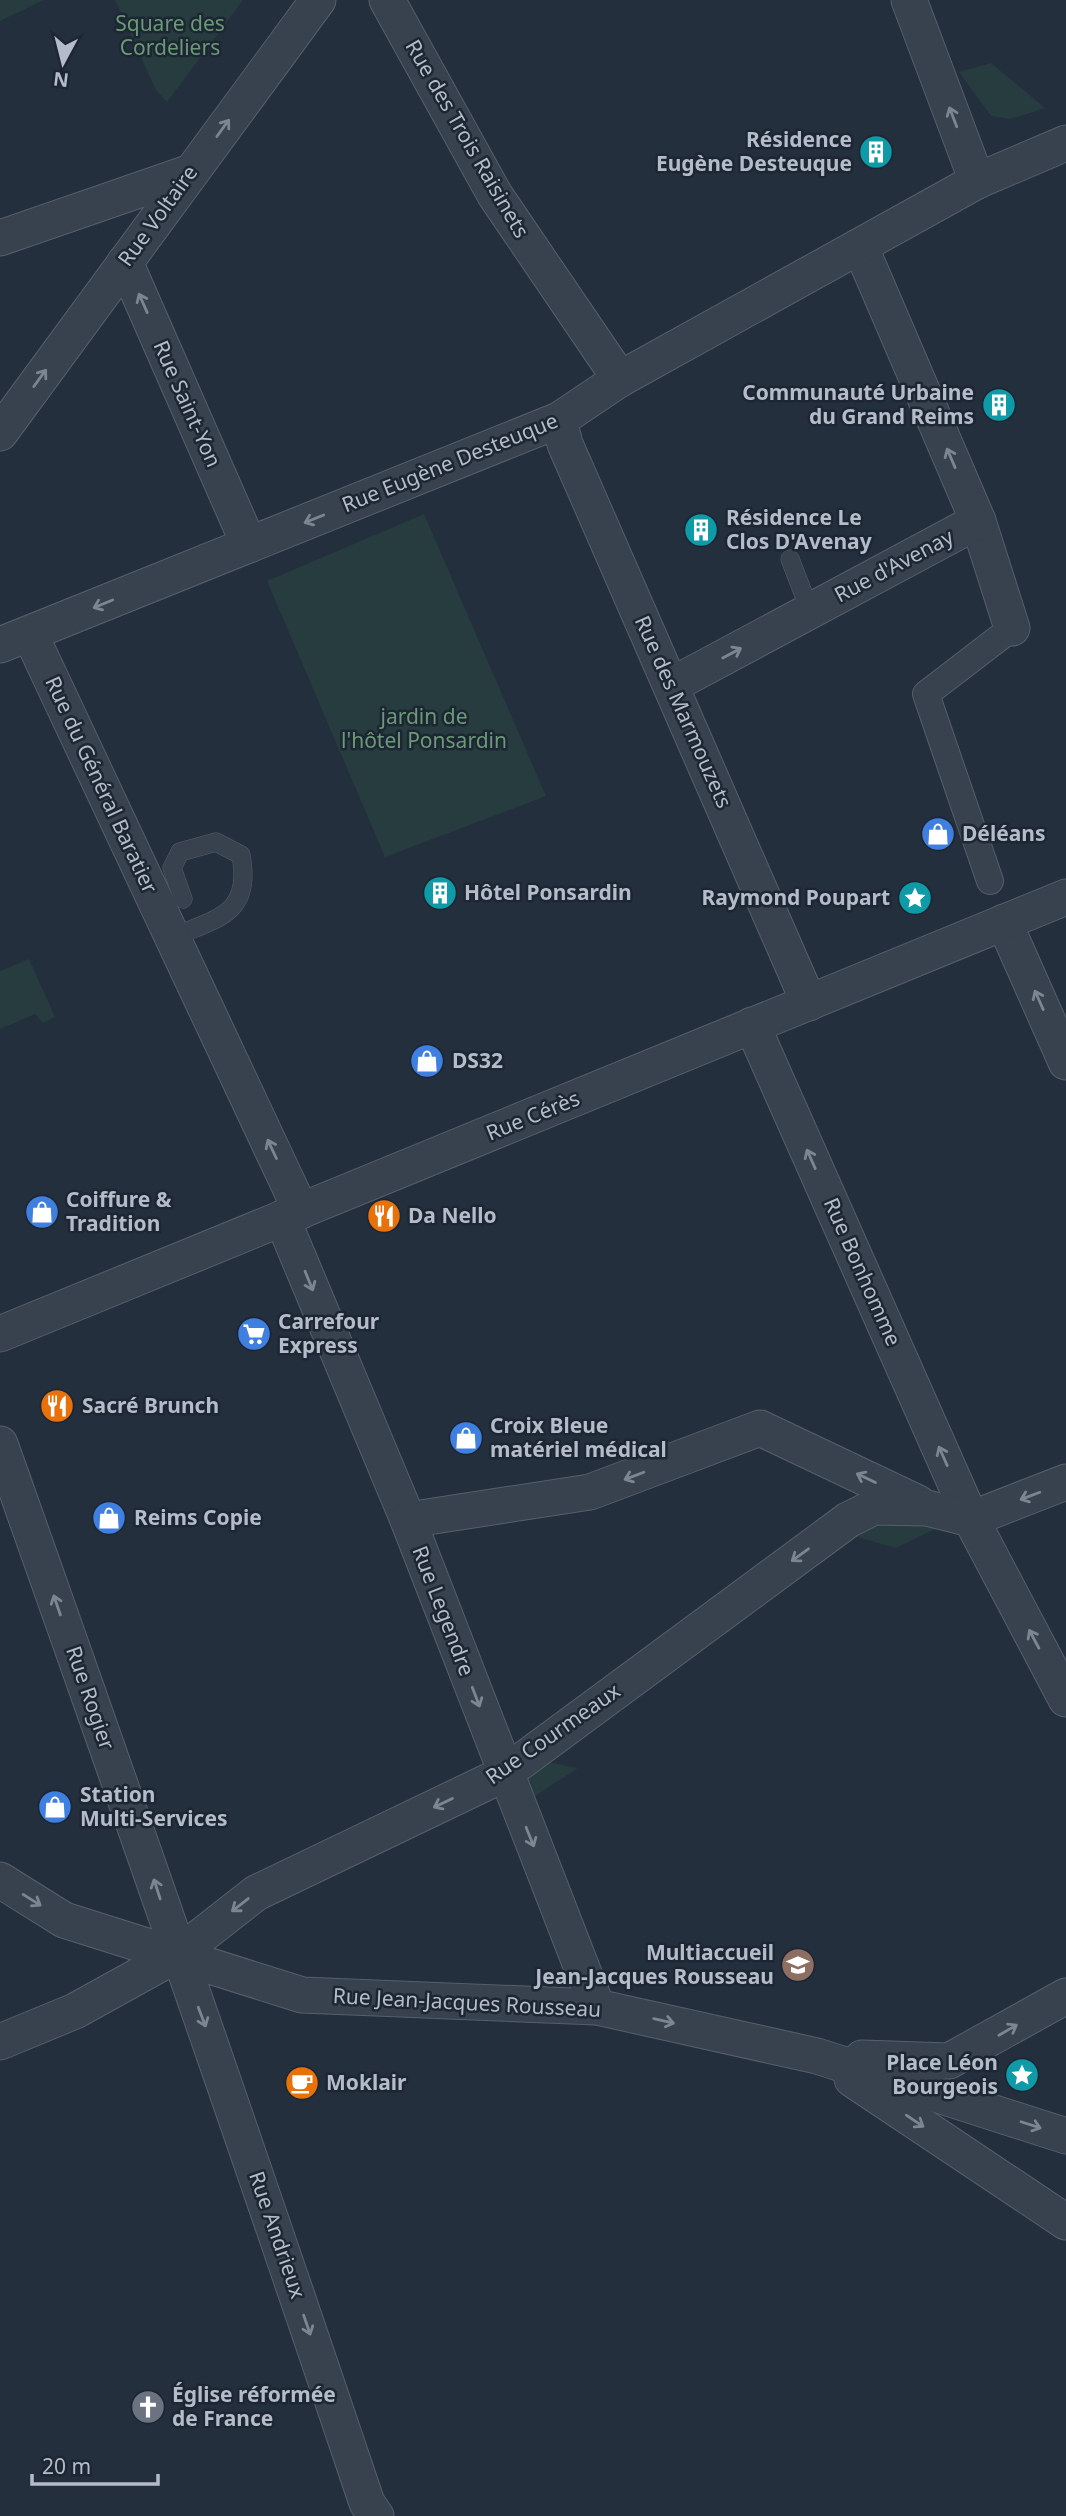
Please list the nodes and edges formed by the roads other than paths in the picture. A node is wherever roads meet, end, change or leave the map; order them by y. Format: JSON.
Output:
{"nodes":[{"id":1,"x":318,"y":0,"type":"edge"},
{"id":2,"x":387,"y":0,"type":"edge"},
{"id":3,"x":909,"y":0,"type":"edge"},
{"id":4,"x":1066,"y":143,"type":"edge"},
{"id":5,"x":191,"y":172,"type":"junction"},
{"id":6,"x":977,"y":181,"type":"junction"},
{"id":7,"x":0,"y":238,"type":"edge"},
{"id":8,"x":860,"y":246,"type":"junction"},
{"id":9,"x":125,"y":262,"type":"junction"},
{"id":10,"x":620,"y":380,"type":"junction"},
{"id":11,"x":559,"y":420,"type":"junction"},
{"id":12,"x":0,"y":433,"type":"edge"},
{"id":13,"x":978,"y":521,"type":"junction"},
{"id":14,"x":249,"y":545,"type":"junction"},
{"id":15,"x":790,"y":559,"type":"dead end"},
{"id":16,"x":810,"y":611,"type":"junction"},
{"id":17,"x":1012,"y":628,"type":"joint"},
{"id":18,"x":15,"y":639,"type":"edge"},
{"id":19,"x":671,"y":685,"type":"junction"},
{"id":20,"x":990,"y":881,"type":"dead end"},
{"id":21,"x":1066,"y":897,"type":"edge"},
{"id":22,"x":183,"y":900,"type":"dead end"},
{"id":23,"x":1004,"y":922,"type":"junction"},
{"id":24,"x":173,"y":937,"type":"junction"},
{"id":25,"x":809,"y":1003,"type":"junction"},
{"id":26,"x":752,"y":1025,"type":"junction"},
{"id":27,"x":1066,"y":1062,"type":"edge"},
{"id":28,"x":292,"y":1214,"type":"junction"},
{"id":29,"x":0,"y":1334,"type":"edge"},
{"id":30,"x":0,"y":1444,"type":"edge"},
{"id":31,"x":1066,"y":1482,"type":"edge"},
{"id":32,"x":927,"y":1508,"type":"junction"},
{"id":33,"x":971,"y":1519,"type":"junction"},
{"id":34,"x":408,"y":1520,"type":"junction"},
{"id":35,"x":1066,"y":1699,"type":"edge"},
{"id":36,"x":504,"y":1774,"type":"junction"},
{"id":37,"x":0,"y":1880,"type":"edge"},
{"id":38,"x":177,"y":1954,"type":"junction"},
{"id":39,"x":1066,"y":1996,"type":"edge"},
{"id":40,"x":597,"y":2007,"type":"junction"},
{"id":41,"x":0,"y":2042,"type":"edge"},
{"id":42,"x":817,"y":2056,"type":"junction"},
{"id":43,"x":1066,"y":2136,"type":"edge"},
{"id":44,"x":1066,"y":2222,"type":"edge"},
{"id":45,"x":376,"y":2516,"type":"edge"}],
"edges":[{"from":5,"to":1,"type":"street","name":"Rue Voltaire","one_way":true},
{"from":2,"to":10,"type":"street","name":"Rue des Trois Raisinets"},
{"from":6,"to":3,"type":"street","one_way":true},
{"from":4,"to":6,"type":"street","name":"Rue Eugène Desteuque"},
{"from":5,"to":7,"type":"street"},
{"from":5,"to":9,"type":"street","name":"Rue Voltaire"},
{"from":6,"to":8,"type":"street","name":"Rue Eugène Desteuque"},
{"from":8,"to":10,"type":"street","name":"Rue Eugène Desteuque"},
{"from":13,"to":8,"type":"street","one_way":true},
{"from":12,"to":9,"type":"street","name":"Rue Voltaire","one_way":true},
{"from":14,"to":9,"type":"street","name":"Rue Saint-Yon","one_way":true},
{"from":10,"to":11,"type":"street","name":"Rue Eugène Desteuque"},
{"from":11,"to":14,"type":"street","name":"Rue Eugène Desteuque","one_way":true},
{"from":11,"to":19,"type":"street","name":"Rue des Marmouzets"},
{"from":13,"to":16,"type":"street","name":"Rue d'Avenay"},
{"from":13,"to":17,"type":"street"},
{"from":14,"to":18,"type":"street","name":"Rue Eugène Desteuque","one_way":true},
{"from":15,"to":16,"type":"lane","name":"Rue d'Avenay"},
{"from":19,"to":16,"type":"street","name":"Rue d'Avenay","one_way":true},
{"from":17,"to":20,"type":"street"},
{"from":18,"to":24,"type":"street","name":"Rue du Général Baratier"},
{"from":19,"to":25,"type":"street","name":"Rue des Marmouzets"},
{"from":21,"to":23,"type":"street","name":"Rue Cérès"},
{"from":22,"to":24,"type":"lane","name":"Rue du Général Baratier"},
{"from":23,"to":25,"type":"street","name":"Rue Cérès"},
{"from":27,"to":23,"type":"street","one_way":true},
{"from":28,"to":24,"type":"street","name":"Rue du Général Baratier","one_way":true},
{"from":25,"to":26,"type":"street","name":"Rue Cérès"},
{"from":26,"to":28,"type":"street","name":"Rue Cérès"},
{"from":33,"to":26,"type":"street","name":"Rue Bonhomme","one_way":true},
{"from":28,"to":29,"type":"street","name":"Rue Cérès"},
{"from":28,"to":34,"type":"street","name":"Rue Legendre","one_way":true},
{"from":38,"to":30,"type":"street","name":"Rue Rogier","one_way":true},
{"from":31,"to":33,"type":"street","one_way":true},
{"from":32,"to":33,"type":"street","name":"Rue Courmeaux"},
{"from":32,"to":34,"type":"street","one_way":true},
{"from":32,"to":36,"type":"street","name":"Rue Courmeaux","one_way":true},
{"from":35,"to":33,"type":"street","name":"Rue Bonhomme","one_way":true},
{"from":34,"to":36,"type":"street","name":"Rue Legendre","one_way":true},
{"from":36,"to":38,"type":"street","name":"Rue Courmeaux","one_way":true},
{"from":36,"to":40,"type":"street","name":"Rue Legendre","one_way":true},
{"from":37,"to":38,"type":"street","name":"Rue Jean-Jacques Rousseau","one_way":true},
{"from":38,"to":40,"type":"street","name":"Rue Jean-Jacques Rousseau"},
{"from":38,"to":41,"type":"street","name":"Rue Courmeaux"},
{"from":38,"to":45,"type":"street","name":"Rue Andrieux","one_way":true},
{"from":42,"to":39,"type":"street","one_way":true},
{"from":40,"to":42,"type":"street","name":"Rue Jean-Jacques Rousseau","one_way":true},
{"from":42,"to":43,"type":"street","name":"Rue Jean-Jacques Rousseau","one_way":true},
{"from":42,"to":44,"type":"street","one_way":true}]}
